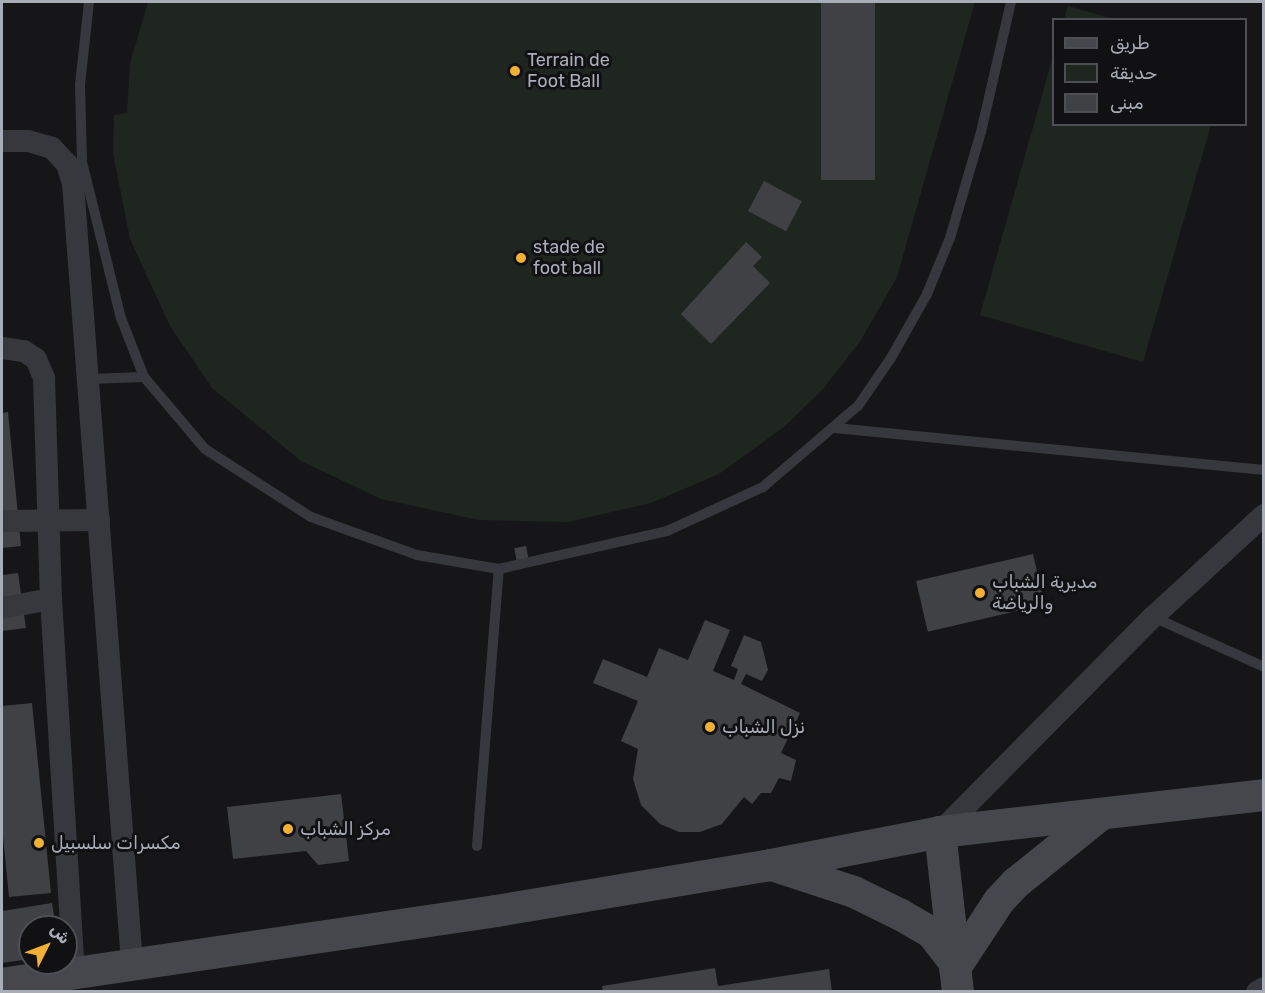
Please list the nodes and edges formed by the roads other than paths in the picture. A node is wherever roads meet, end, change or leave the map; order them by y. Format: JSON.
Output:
{"nodes":[{"id":1,"x":89,"y":2,"type":"edge"},
{"id":2,"x":1011,"y":2,"type":"edge"},
{"id":3,"x":2,"y":141,"type":"edge"},
{"id":4,"x":75,"y":163,"type":"junction"},
{"id":5,"x":2,"y":348,"type":"edge"},
{"id":6,"x":144,"y":377,"type":"junction"},
{"id":7,"x":88,"y":379,"type":"junction"},
{"id":8,"x":835,"y":428,"type":"junction"},
{"id":9,"x":1263,"y":470,"type":"edge"},
{"id":10,"x":1263,"y":515,"type":"edge"},
{"id":11,"x":50,"y":518,"type":"junction"},
{"id":12,"x":99,"y":520,"type":"junction"},
{"id":13,"x":2,"y":521,"type":"edge"},
{"id":14,"x":499,"y":569,"type":"junction"},
{"id":15,"x":51,"y":599,"type":"junction"},
{"id":16,"x":2,"y":608,"type":"edge"},
{"id":17,"x":1153,"y":617,"type":"junction"},
{"id":18,"x":1263,"y":667,"type":"edge"},
{"id":19,"x":1263,"y":795,"type":"edge"},
{"id":20,"x":1098,"y":816,"type":"junction"},
{"id":21,"x":940,"y":832,"type":"junction"},
{"id":22,"x":477,"y":846,"type":"dead end"},
{"id":23,"x":771,"y":865,"type":"junction"},
{"id":24,"x":70,"y":915,"type":"edge"},
{"id":25,"x":132,"y":964,"type":"junction"},
{"id":26,"x":78,"y":971,"type":"edge"},
{"id":27,"x":955,"y":973,"type":"edge"},
{"id":28,"x":56,"y":975,"type":"edge"},
{"id":29,"x":2,"y":984,"type":"edge"},
{"id":30,"x":1263,"y":988,"type":"edge"},
{"id":31,"x":1257,"y":992,"type":"edge"}],
"edges":[{"from":1,"to":4,"type":"lane"},
{"from":2,"to":8,"type":"lane"},
{"from":3,"to":4,"type":"street"},
{"from":4,"to":6,"type":"lane"},
{"from":4,"to":7,"type":"street"},
{"from":5,"to":11,"type":"street"},
{"from":6,"to":7,"type":"lane"},
{"from":6,"to":14,"type":"lane"},
{"from":7,"to":12,"type":"street"},
{"from":8,"to":9,"type":"lane"},
{"from":8,"to":14,"type":"lane"},
{"from":10,"to":17,"type":"street"},
{"from":11,"to":12,"type":"street"},
{"from":11,"to":13,"type":"street"},
{"from":11,"to":15,"type":"street"},
{"from":12,"to":25,"type":"street"},
{"from":14,"to":22,"type":"lane"},
{"from":15,"to":16,"type":"street"},
{"from":15,"to":24,"type":"street"},
{"from":17,"to":18,"type":"lane"},
{"from":17,"to":21,"type":"street"},
{"from":19,"to":20,"type":"main road"},
{"from":20,"to":21,"type":"main road"},
{"from":20,"to":27,"type":"main road"},
{"from":21,"to":23,"type":"main road"},
{"from":21,"to":27,"type":"main road"},
{"from":23,"to":25,"type":"main road"},
{"from":23,"to":27,"type":"main road"},
{"from":25,"to":26,"type":"main road"},
{"from":28,"to":29,"type":"main road"},
{"from":30,"to":31,"type":"street"}]}
